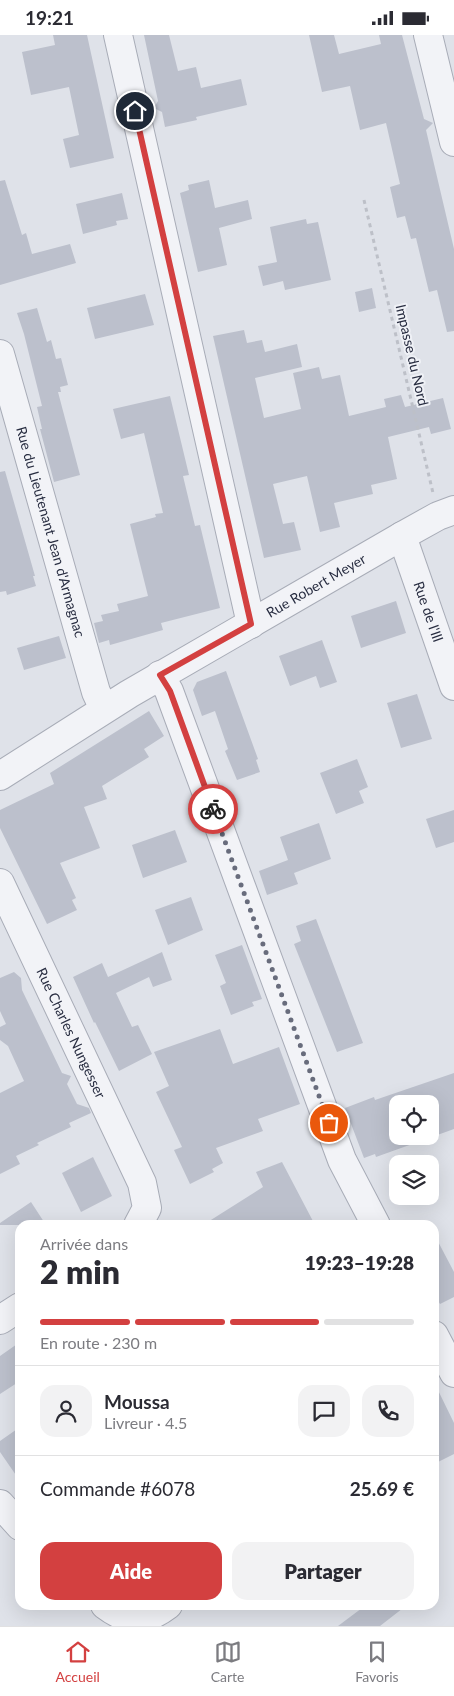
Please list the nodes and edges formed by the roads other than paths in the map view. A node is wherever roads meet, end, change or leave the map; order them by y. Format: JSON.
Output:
{"nodes":[{"id":1,"x":118,"y":35,"type":"edge"},
{"id":2,"x":428,"y":35,"type":"edge"},
{"id":3,"x":454,"y":142,"type":"edge"},
{"id":4,"x":0,"y":355,"type":"edge"},
{"id":5,"x":446,"y":513,"type":"edge"},
{"id":6,"x":402,"y":536,"type":"junction"},
{"id":7,"x":251,"y":624,"type":"junction"},
{"id":8,"x":160,"y":675,"type":"junction"},
{"id":9,"x":454,"y":686,"type":"edge"},
{"id":10,"x":104,"y":709,"type":"junction"},
{"id":11,"x":0,"y":776,"type":"edge"},
{"id":12,"x":0,"y":883,"type":"edge"},
{"id":13,"x":141,"y":1220,"type":"edge"},
{"id":14,"x":373,"y":1220,"type":"edge"},
{"id":15,"x":15,"y":1310,"type":"edge"},
{"id":16,"x":0,"y":1320,"type":"edge"},
{"id":17,"x":439,"y":1344,"type":"edge"},
{"id":18,"x":454,"y":1373,"type":"edge"},
{"id":19,"x":0,"y":1504,"type":"edge"},
{"id":20,"x":15,"y":1520,"type":"edge"},
{"id":21,"x":112,"y":1610,"type":"edge"},
{"id":22,"x":162,"y":1610,"type":"edge"}],
"edges":[{"from":1,"to":7,"type":"street"},
{"from":2,"to":3,"type":"street"},
{"from":4,"to":10,"type":"street","name":"Rue du Lieutenant Jean d'Armagnac"},
{"from":5,"to":6,"type":"street","name":"Rue Robert Meyer"},
{"from":6,"to":7,"type":"street","name":"Rue Robert Meyer"},
{"from":6,"to":9,"type":"street","name":"Rue de l'Ill"},
{"from":7,"to":8,"type":"street","name":"Rue Robert Meyer"},
{"from":8,"to":10,"type":"street","name":"Rue Robert Meyer"},
{"from":8,"to":14,"type":"street"},
{"from":10,"to":11,"type":"street","name":"Rue Robert Meyer"},
{"from":12,"to":13,"type":"street","name":"Rue Charles Nungesser"},
{"from":15,"to":16,"type":"street"},
{"from":17,"to":18,"type":"street"},
{"from":19,"to":20,"type":"street"},
{"from":21,"to":22,"type":"street"}]}
